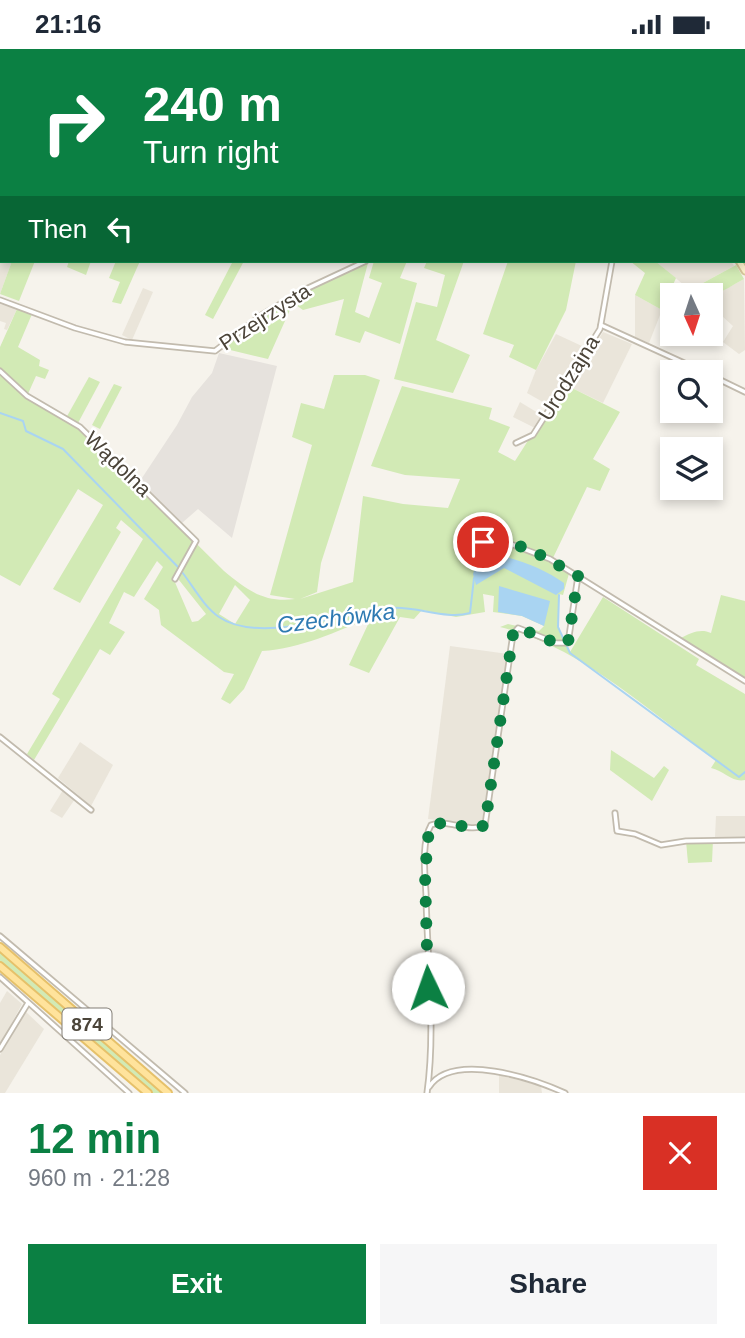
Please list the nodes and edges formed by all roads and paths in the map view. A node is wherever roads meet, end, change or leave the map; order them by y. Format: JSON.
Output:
{"nodes":[{"id":1,"x":362,"y":263,"type":"edge"},
{"id":2,"x":612,"y":263,"type":"edge"},
{"id":3,"x":0,"y":300,"type":"edge"},
{"id":4,"x":601,"y":325,"type":"junction"},
{"id":5,"x":678,"y":360,"type":"edge"},
{"id":6,"x":0,"y":371,"type":"edge"},
{"id":7,"x":723,"y":381,"type":"edge"},
{"id":8,"x":745,"y":392,"type":"edge"},
{"id":9,"x":516,"y":443,"type":"dead end"},
{"id":10,"x":466,"y":543,"type":"dead end"},
{"id":11,"x":578,"y":576,"type":"junction"},
{"id":12,"x":175,"y":579,"type":"dead end"},
{"id":13,"x":745,"y":681,"type":"edge"},
{"id":14,"x":0,"y":737,"type":"edge"},
{"id":15,"x":91,"y":810,"type":"dead end"},
{"id":16,"x":615,"y":813,"type":"dead end"},
{"id":17,"x":745,"y":840,"type":"edge"},
{"id":18,"x":0,"y":936,"type":"edge"},
{"id":19,"x":0,"y":947,"type":"edge"},
{"id":20,"x":0,"y":966,"type":"edge"},
{"id":21,"x":0,"y":977,"type":"edge"},
{"id":22,"x":28,"y":1003,"type":"junction"},
{"id":23,"x":0,"y":1049,"type":"edge"},
{"id":24,"x":427,"y":1091,"type":"edge"},
{"id":25,"x":129,"y":1093,"type":"edge"},
{"id":26,"x":148,"y":1093,"type":"edge"},
{"id":27,"x":168,"y":1093,"type":"edge"},
{"id":28,"x":186,"y":1093,"type":"edge"},
{"id":29,"x":565,"y":1093,"type":"edge"}],
"edges":[{"from":1,"to":3,"type":"street","name":"Przejrzysta"},
{"from":2,"to":4,"type":"street","name":"Urodzajna"},
{"from":4,"to":5,"type":"street"},
{"from":4,"to":9,"type":"street","name":"Urodzajna"},
{"from":6,"to":12,"type":"street","name":"Wądolna"},
{"from":7,"to":8,"type":"street"},
{"from":10,"to":11,"type":"street"},
{"from":11,"to":13,"type":"street"},
{"from":11,"to":24,"type":"street"},
{"from":14,"to":15,"type":"street"},
{"from":16,"to":17,"type":"street"},
{"from":18,"to":28,"type":"street"},
{"from":19,"to":27,"type":"main road","number":"874"},
{"from":20,"to":26,"type":"main road","number":"874"},
{"from":21,"to":22,"type":"street"},
{"from":22,"to":23,"type":"street"},
{"from":22,"to":25,"type":"street"},
{"from":24,"to":29,"type":"street"}]}
